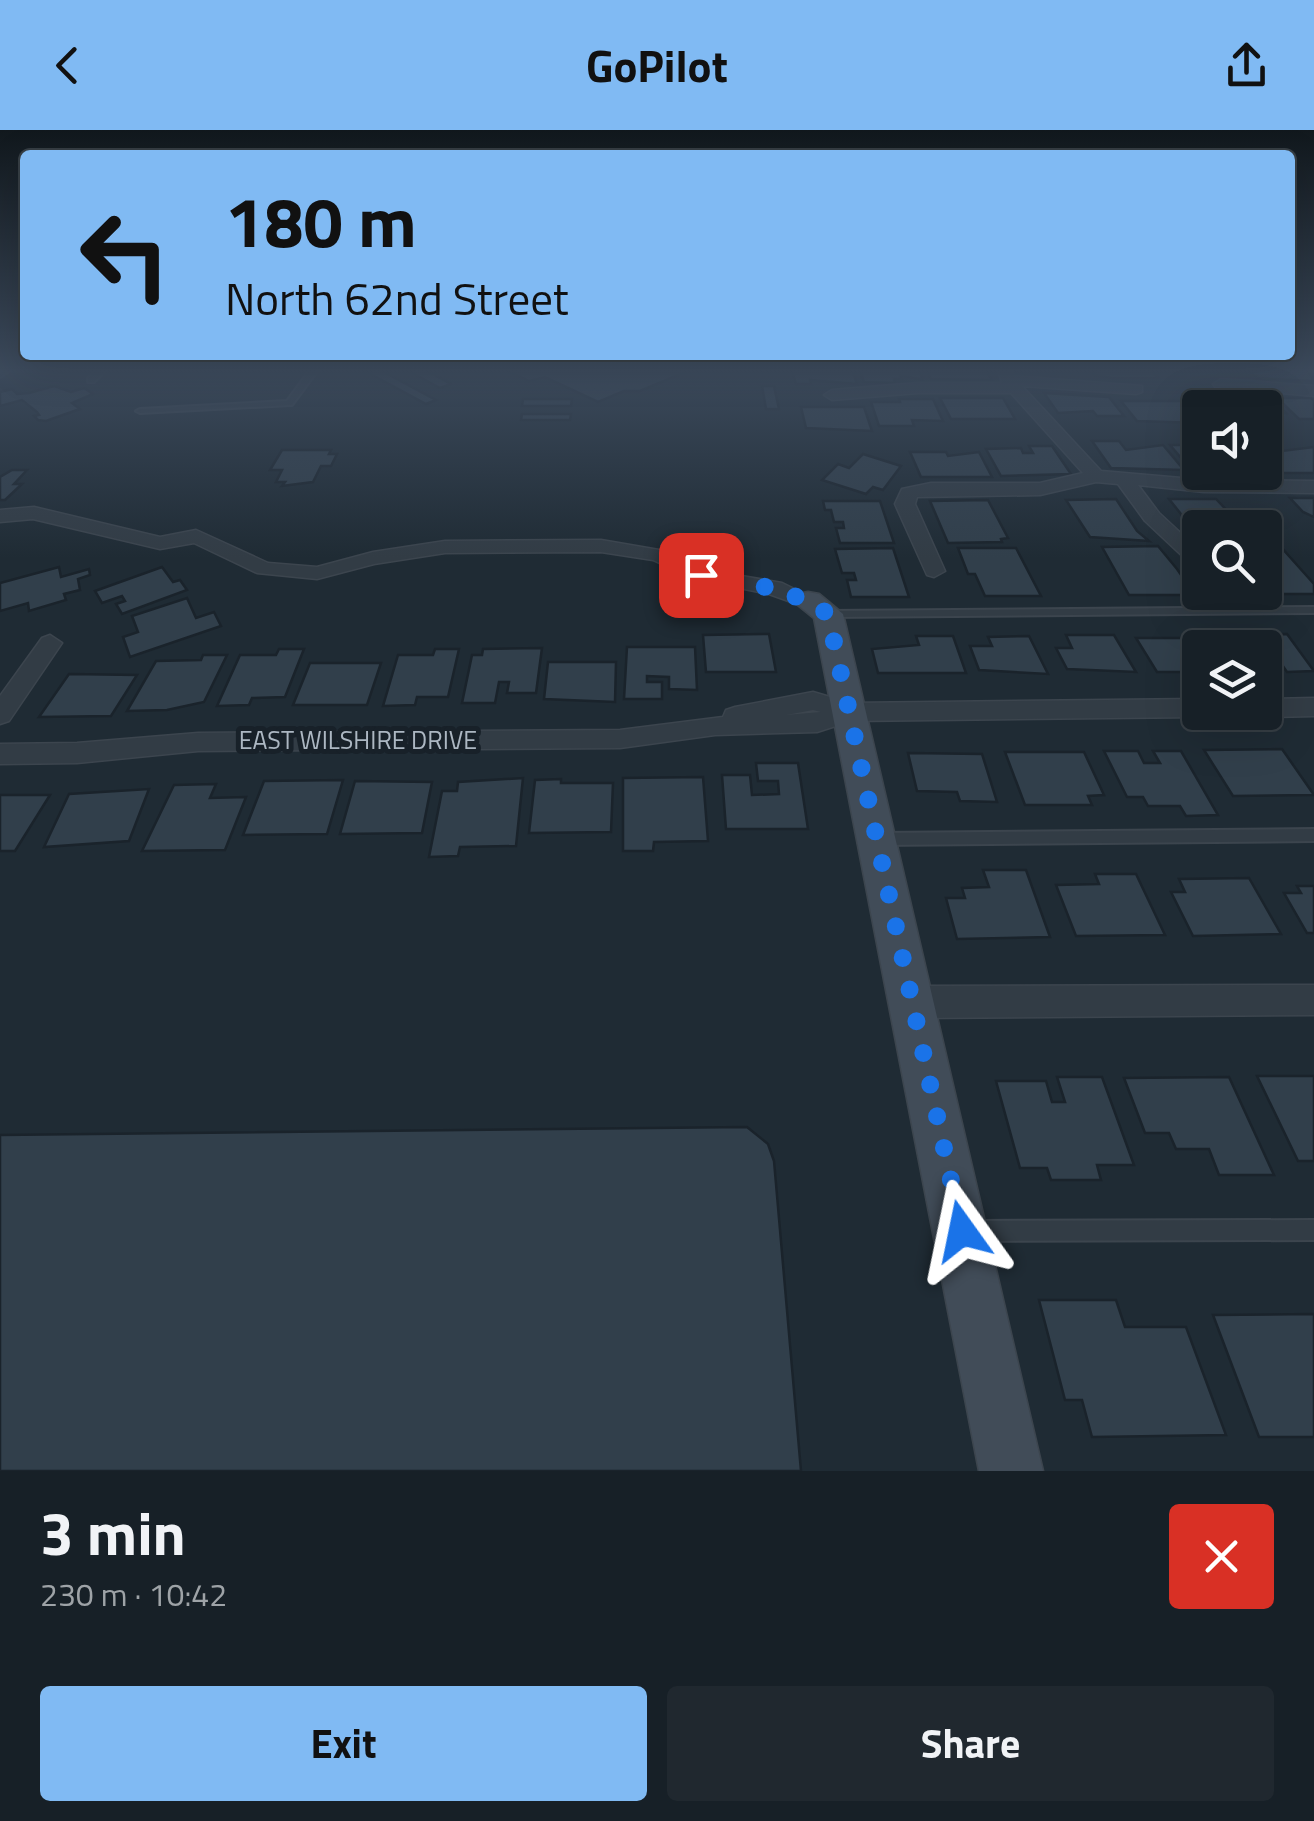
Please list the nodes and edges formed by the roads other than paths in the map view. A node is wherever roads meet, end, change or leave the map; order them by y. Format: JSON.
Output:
{"nodes":[{"id":1,"x":1057,"y":433,"type":"edge"},
{"id":2,"x":1096,"y":476,"type":"junction"},
{"id":3,"x":1124,"y":479,"type":"junction"},
{"id":4,"x":1314,"y":487,"type":"edge"},
{"id":5,"x":0,"y":516,"type":"edge"},
{"id":6,"x":1182,"y":545,"type":"edge"},
{"id":7,"x":934,"y":571,"type":"dead end"},
{"id":8,"x":818,"y":608,"type":"junction"},
{"id":9,"x":1314,"y":610,"type":"edge"},
{"id":10,"x":50,"y":644,"type":"dead end"},
{"id":11,"x":1314,"y":707,"type":"edge"},
{"id":12,"x":1182,"y":708,"type":"edge"},
{"id":13,"x":1282,"y":708,"type":"edge"},
{"id":14,"x":850,"y":712,"type":"junction"},
{"id":15,"x":0,"y":715,"type":"edge"},
{"id":16,"x":0,"y":754,"type":"edge"},
{"id":17,"x":1314,"y":835,"type":"edge"},
{"id":18,"x":877,"y":838,"type":"junction"},
{"id":19,"x":1314,"y":1000,"type":"edge"},
{"id":20,"x":913,"y":1002,"type":"junction"},
{"id":21,"x":1314,"y":1230,"type":"edge"},
{"id":22,"x":962,"y":1231,"type":"junction"},
{"id":23,"x":1011,"y":1471,"type":"edge"}],
"edges":[{"from":1,"to":2,"type":"street"},
{"from":2,"to":3,"type":"street"},
{"from":2,"to":7,"type":"street"},
{"from":3,"to":4,"type":"street"},
{"from":3,"to":6,"type":"street"},
{"from":5,"to":8,"type":"street"},
{"from":8,"to":9,"type":"lane"},
{"from":8,"to":14,"type":"street"},
{"from":10,"to":15,"type":"street"},
{"from":11,"to":13,"type":"street"},
{"from":12,"to":14,"type":"street","name":"EAST WILSHIRE DRIVE"},
{"from":14,"to":16,"type":"street","name":"EAST WILSHIRE DRIVE"},
{"from":14,"to":18,"type":"street"},
{"from":17,"to":18,"type":"lane"},
{"from":18,"to":20,"type":"street"},
{"from":19,"to":20,"type":"street"},
{"from":20,"to":22,"type":"street"},
{"from":21,"to":22,"type":"lane"},
{"from":22,"to":23,"type":"street"}]}
